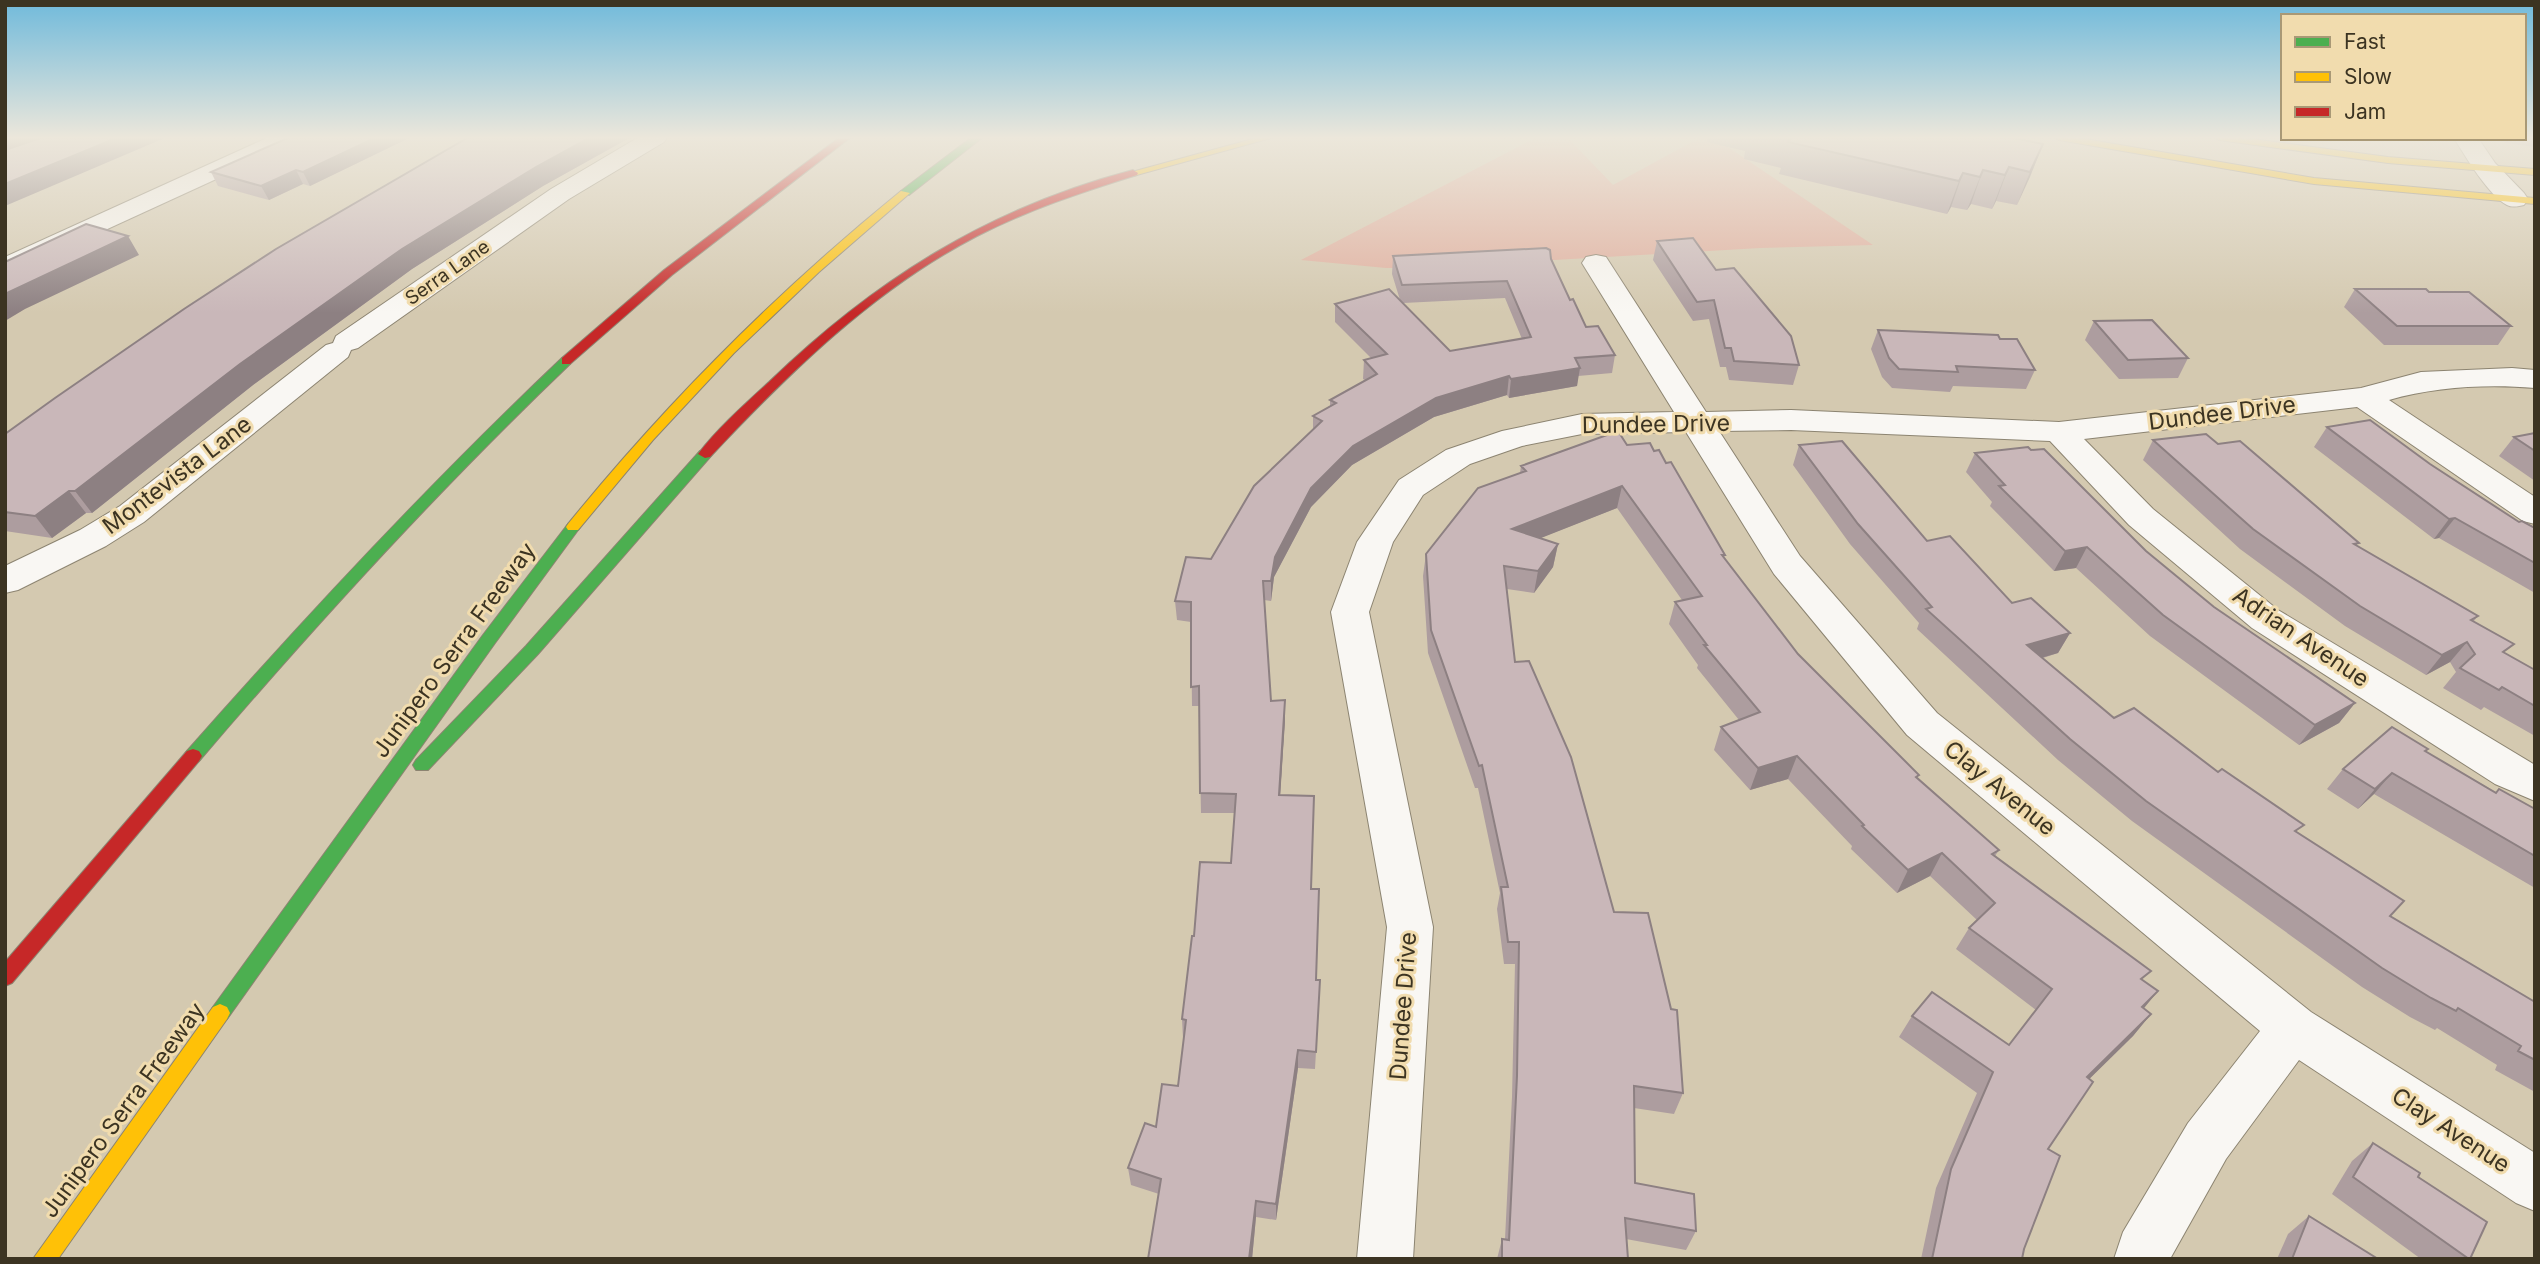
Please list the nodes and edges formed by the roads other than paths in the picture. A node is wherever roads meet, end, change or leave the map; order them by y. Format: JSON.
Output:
{"nodes":[{"id":1,"x":159,"y":196,"type":"edge"},
{"id":2,"x":557,"y":196,"type":"edge"},
{"id":3,"x":755,"y":196,"type":"edge"},
{"id":4,"x":763,"y":196,"type":"edge"},
{"id":5,"x":900,"y":196,"type":"edge"},
{"id":6,"x":1063,"y":196,"type":"edge"},
{"id":7,"x":2480,"y":196,"type":"edge"},
{"id":8,"x":2525,"y":200,"type":"edge"},
{"id":9,"x":723,"y":225,"type":"junction"},
{"id":10,"x":1596,"y":263,"type":"dead end"},
{"id":11,"x":5,"y":268,"type":"edge"},
{"id":12,"x":342,"y":347,"type":"joint"},
{"id":13,"x":2535,"y":379,"type":"edge"},
{"id":14,"x":2363,"y":397,"type":"junction"},
{"id":15,"x":1699,"y":423,"type":"junction"},
{"id":16,"x":2059,"y":432,"type":"junction"},
{"id":17,"x":2535,"y":513,"type":"edge"},
{"id":18,"x":5,"y":582,"type":"edge"},
{"id":19,"x":2535,"y":784,"type":"edge"},
{"id":20,"x":337,"y":851,"type":"junction"},
{"id":21,"x":5,"y":977,"type":"edge"},
{"id":22,"x":2293,"y":1028,"type":"junction"},
{"id":23,"x":2535,"y":1184,"type":"edge"},
{"id":24,"x":44,"y":1259,"type":"edge"},
{"id":25,"x":1385,"y":1259,"type":"edge"},
{"id":26,"x":2142,"y":1259,"type":"edge"}],
"edges":[{"from":1,"to":11,"type":"street"},
{"from":2,"to":12,"type":"street","name":"Serra Lane"},
{"from":3,"to":9,"type":"main road"},
{"from":4,"to":9,"type":"main road"},
{"from":5,"to":20,"type":"main road","name":"Junipero Serra Freeway"},
{"from":6,"to":20,"type":"main road"},
{"from":7,"to":8,"type":"main road"},
{"from":9,"to":21,"type":"main road"},
{"from":10,"to":15,"type":"street","name":"Clay Avenue"},
{"from":12,"to":18,"type":"street","name":"Montevista Lane"},
{"from":13,"to":14,"type":"street","name":"Dundee Drive"},
{"from":14,"to":16,"type":"street","name":"Dundee Drive"},
{"from":14,"to":17,"type":"street"},
{"from":15,"to":16,"type":"street","name":"Dundee Drive"},
{"from":15,"to":22,"type":"street","name":"Clay Avenue"},
{"from":15,"to":25,"type":"street","name":"Dundee Drive"},
{"from":16,"to":19,"type":"street","name":"Adrian Avenue"},
{"from":20,"to":24,"type":"main road","name":"Junipero Serra Freeway"},
{"from":22,"to":23,"type":"street","name":"Clay Avenue"},
{"from":22,"to":26,"type":"street"}]}
